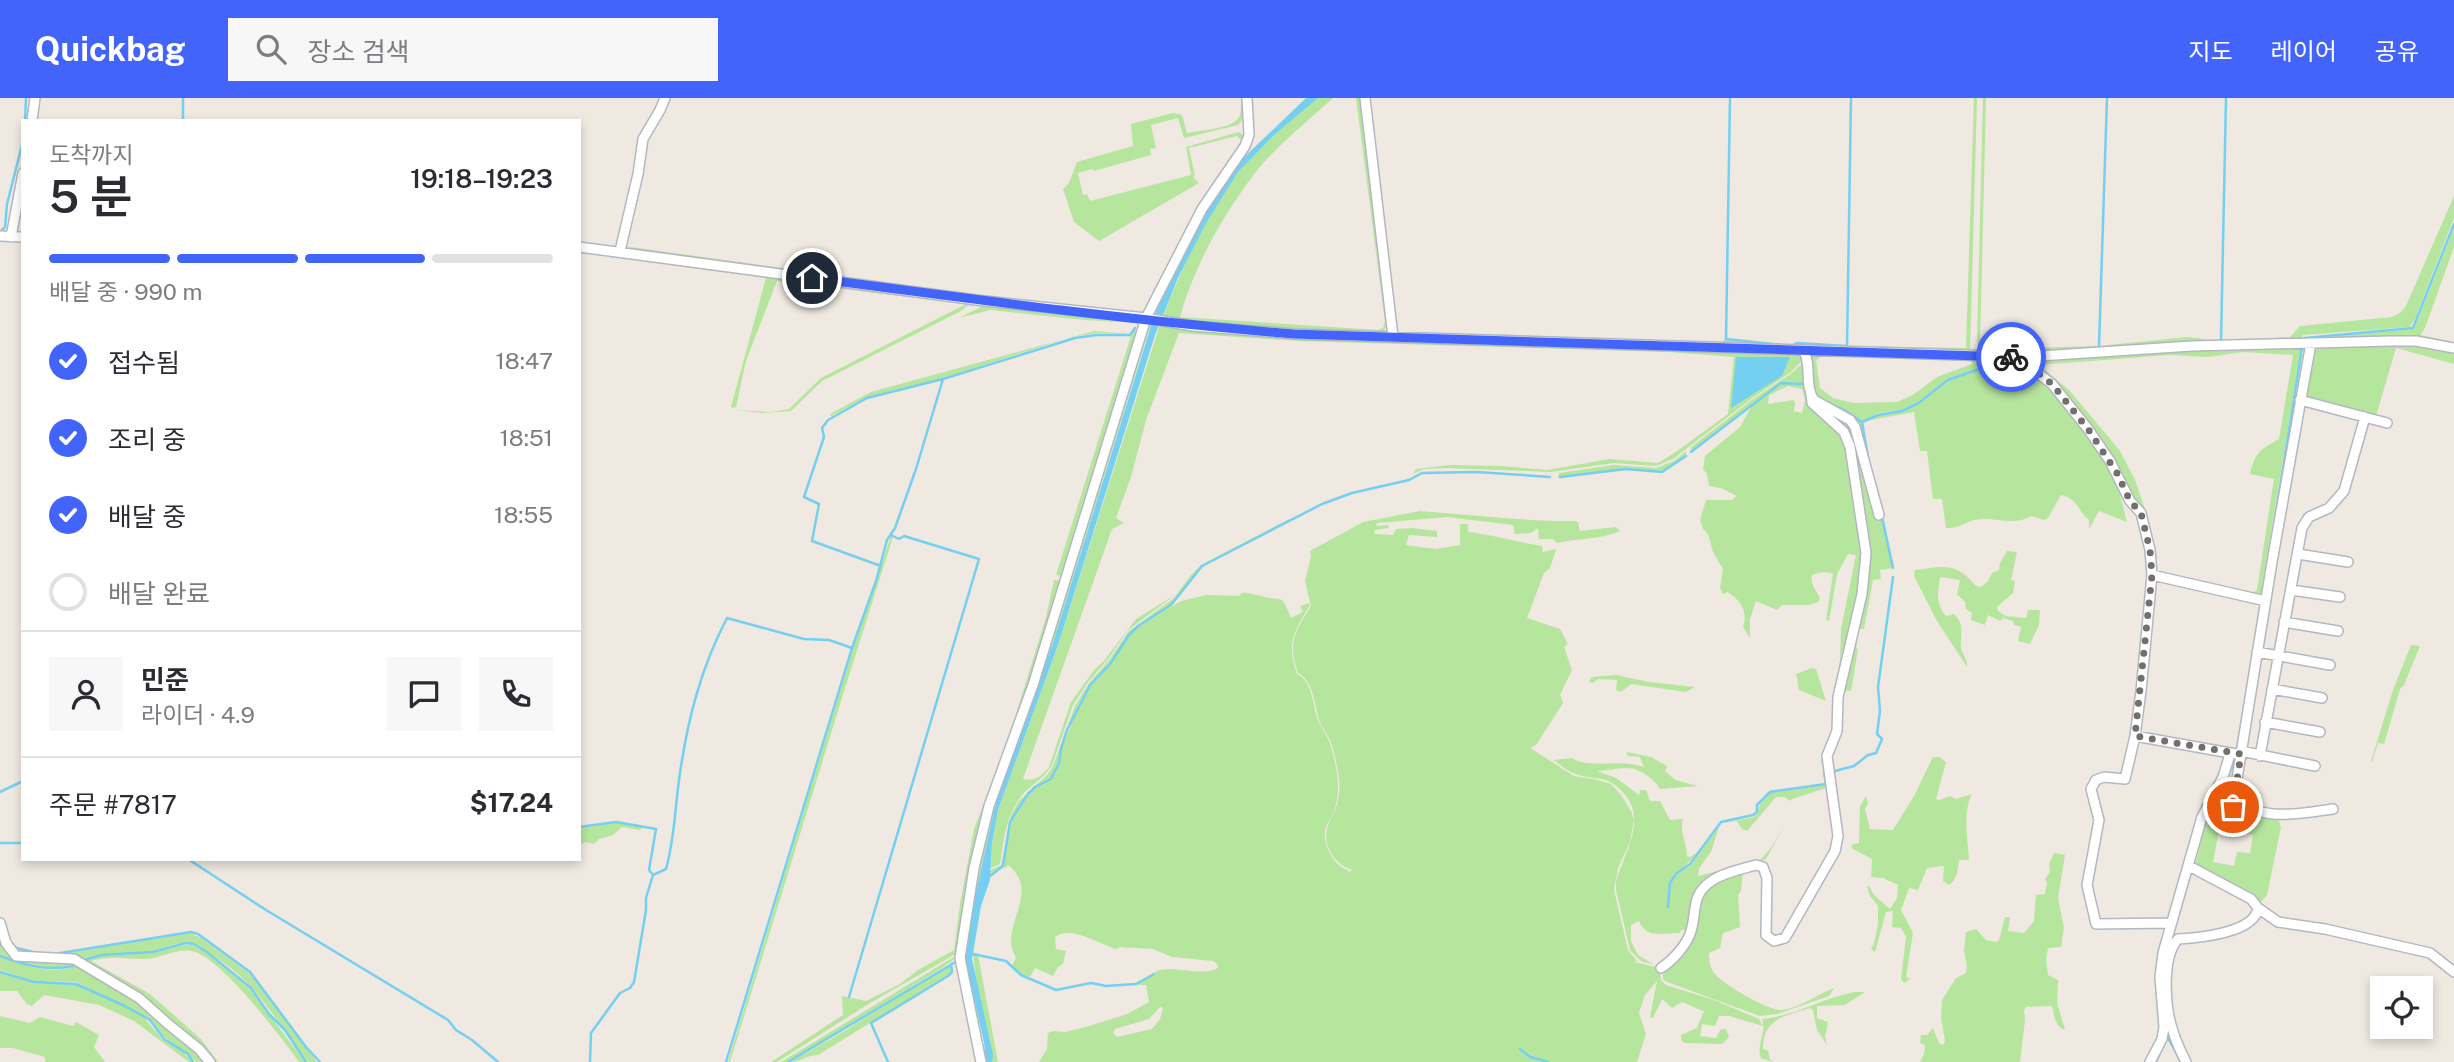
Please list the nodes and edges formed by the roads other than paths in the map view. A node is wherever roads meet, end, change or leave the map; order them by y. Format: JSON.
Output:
{"nodes":[{"id":1,"x":35,"y":98,"type":"edge"},
{"id":2,"x":665,"y":98,"type":"edge"},
{"id":3,"x":1247,"y":98,"type":"edge"},
{"id":4,"x":1365,"y":98,"type":"edge"},
{"id":5,"x":32,"y":119,"type":"edge"},
{"id":6,"x":21,"y":184,"type":"edge"},
{"id":7,"x":0,"y":236,"type":"edge"},
{"id":8,"x":12,"y":236,"type":"junction"},
{"id":9,"x":21,"y":237,"type":"edge"},
{"id":10,"x":581,"y":247,"type":"edge"},
{"id":11,"x":620,"y":251,"type":"junction"},
{"id":12,"x":1149,"y":319,"type":"junction"},
{"id":13,"x":1393,"y":337,"type":"junction"},
{"id":14,"x":2311,"y":343,"type":"junction"},
{"id":15,"x":2454,"y":348,"type":"edge"},
{"id":16,"x":1804,"y":351,"type":"junction"},
{"id":17,"x":2026,"y":357,"type":"junction"},
{"id":18,"x":1811,"y":394,"type":"junction"},
{"id":19,"x":2300,"y":400,"type":"junction"},
{"id":20,"x":2365,"y":417,"type":"junction"},
{"id":21,"x":2387,"y":423,"type":"dead end"},
{"id":22,"x":1879,"y":515,"type":"dead end"},
{"id":23,"x":2298,"y":554,"type":"junction"},
{"id":24,"x":2348,"y":562,"type":"dead end"},
{"id":25,"x":2152,"y":575,"type":"junction"},
{"id":26,"x":2291,"y":590,"type":"junction"},
{"id":27,"x":2340,"y":597,"type":"dead end"},
{"id":28,"x":2266,"y":601,"type":"junction"},
{"id":29,"x":2284,"y":622,"type":"junction"},
{"id":30,"x":2338,"y":631,"type":"dead end"},
{"id":31,"x":2257,"y":652,"type":"junction"},
{"id":32,"x":2278,"y":656,"type":"junction"},
{"id":33,"x":2330,"y":665,"type":"dead end"},
{"id":34,"x":2272,"y":689,"type":"junction"},
{"id":35,"x":2322,"y":698,"type":"dead end"},
{"id":36,"x":2265,"y":722,"type":"junction"},
{"id":37,"x":2320,"y":732,"type":"dead end"},
{"id":38,"x":2135,"y":736,"type":"junction"},
{"id":39,"x":2237,"y":753,"type":"junction"},
{"id":40,"x":2260,"y":756,"type":"junction"},
{"id":41,"x":2315,"y":766,"type":"dead end"},
{"id":42,"x":2235,"y":792,"type":"junction"},
{"id":43,"x":2333,"y":809,"type":"dead end"},
{"id":44,"x":2230,"y":822,"type":"dead end"},
{"id":45,"x":2189,"y":866,"type":"junction"},
{"id":46,"x":2258,"y":908,"type":"junction"},
{"id":47,"x":0,"y":923,"type":"edge"},
{"id":48,"x":2171,"y":923,"type":"junction"},
{"id":49,"x":1661,"y":968,"type":"dead end"},
{"id":50,"x":2454,"y":972,"type":"edge"},
{"id":51,"x":210,"y":1062,"type":"edge"},
{"id":52,"x":981,"y":1062,"type":"edge"},
{"id":53,"x":2150,"y":1062,"type":"edge"},
{"id":54,"x":2186,"y":1062,"type":"edge"}],
"edges":[{"from":1,"to":5,"type":"street"},
{"from":2,"to":11,"type":"street"},
{"from":3,"to":12,"type":"street"},
{"from":4,"to":13,"type":"street"},
{"from":6,"to":8,"type":"street"},
{"from":7,"to":8,"type":"street"},
{"from":8,"to":9,"type":"street"},
{"from":10,"to":11,"type":"street"},
{"from":11,"to":12,"type":"street"},
{"from":12,"to":13,"type":"street"},
{"from":12,"to":52,"type":"street"},
{"from":13,"to":16,"type":"street"},
{"from":14,"to":15,"type":"street"},
{"from":14,"to":17,"type":"street"},
{"from":14,"to":19,"type":"street"},
{"from":16,"to":17,"type":"street"},
{"from":16,"to":18,"type":"street"},
{"from":17,"to":25,"type":"street"},
{"from":18,"to":22,"type":"street"},
{"from":18,"to":49,"type":"street"},
{"from":19,"to":20,"type":"street"},
{"from":19,"to":28,"type":"street"},
{"from":20,"to":21,"type":"street"},
{"from":20,"to":23,"type":"street"},
{"from":23,"to":24,"type":"street"},
{"from":23,"to":26,"type":"street"},
{"from":25,"to":28,"type":"street"},
{"from":25,"to":38,"type":"street"},
{"from":26,"to":27,"type":"street"},
{"from":26,"to":29,"type":"street"},
{"from":28,"to":31,"type":"street"},
{"from":29,"to":30,"type":"street"},
{"from":29,"to":32,"type":"street"},
{"from":31,"to":32,"type":"street"},
{"from":31,"to":39,"type":"street"},
{"from":32,"to":33,"type":"street"},
{"from":32,"to":34,"type":"street"},
{"from":34,"to":35,"type":"street"},
{"from":34,"to":36,"type":"street"},
{"from":36,"to":37,"type":"street"},
{"from":36,"to":40,"type":"street"},
{"from":38,"to":39,"type":"street"},
{"from":38,"to":48,"type":"street"},
{"from":39,"to":40,"type":"street"},
{"from":39,"to":42,"type":"street"},
{"from":39,"to":45,"type":"street"},
{"from":40,"to":41,"type":"street"},
{"from":42,"to":43,"type":"street"},
{"from":42,"to":44,"type":"street"},
{"from":45,"to":46,"type":"street"},
{"from":45,"to":48,"type":"street"},
{"from":46,"to":50,"type":"street"},
{"from":46,"to":54,"type":"street"},
{"from":47,"to":51,"type":"street"},
{"from":48,"to":53,"type":"street"}]}
